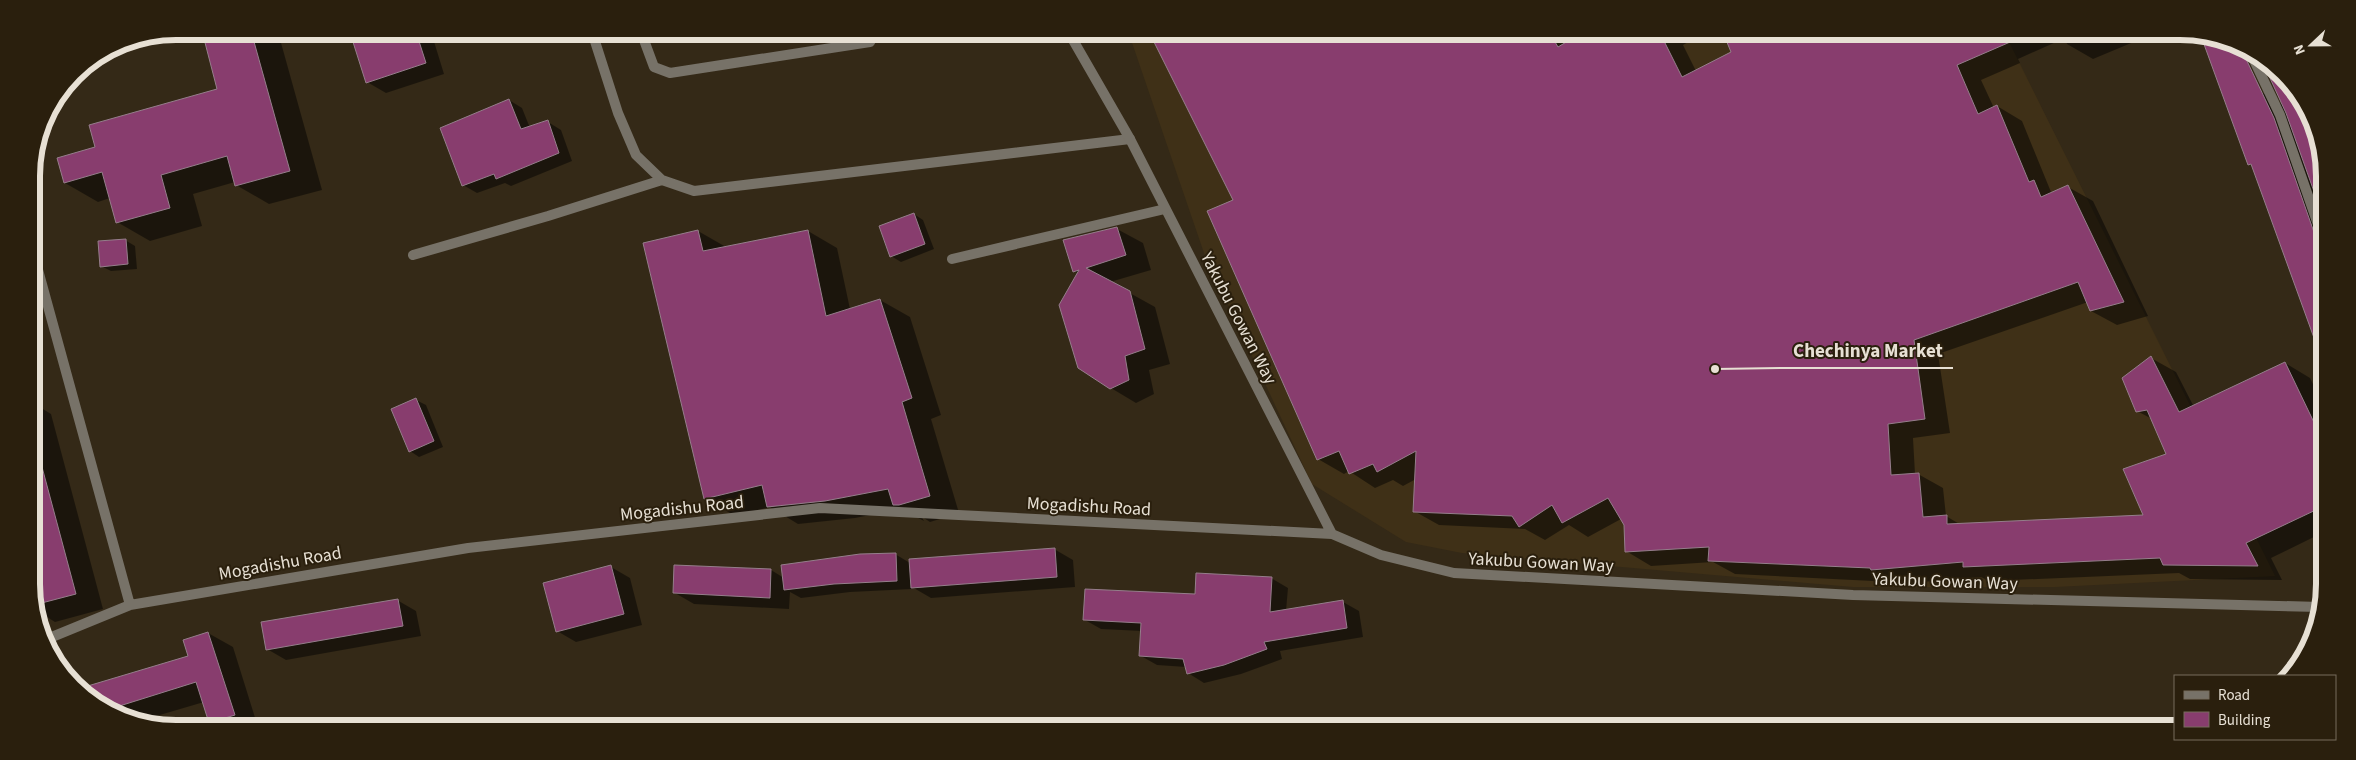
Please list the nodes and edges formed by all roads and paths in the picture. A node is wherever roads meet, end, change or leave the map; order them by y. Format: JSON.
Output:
{"nodes":[{"id":1,"x":595,"y":40,"type":"edge"},
{"id":2,"x":644,"y":40,"type":"edge"},
{"id":3,"x":871,"y":40,"type":"edge"},
{"id":4,"x":1072,"y":40,"type":"edge"},
{"id":5,"x":2255,"y":63,"type":"edge"},
{"id":6,"x":1130,"y":139,"type":"junction"},
{"id":7,"x":662,"y":180,"type":"junction"},
{"id":8,"x":1165,"y":209,"type":"junction"},
{"id":9,"x":2316,"y":219,"type":"edge"},
{"id":10,"x":413,"y":255,"type":"dead end"},
{"id":11,"x":952,"y":258,"type":"dead end"},
{"id":12,"x":40,"y":277,"type":"edge"},
{"id":13,"x":1332,"y":534,"type":"junction"},
{"id":14,"x":130,"y":605,"type":"junction"},
{"id":15,"x":2314,"y":607,"type":"edge"},
{"id":16,"x":50,"y":637,"type":"edge"}],
"edges":[{"from":1,"to":7,"type":"street"},
{"from":2,"to":3,"type":"street"},
{"from":4,"to":6,"type":"street","name":"Yakubu Gowan Way"},
{"from":5,"to":9,"type":"street"},
{"from":6,"to":7,"type":"street"},
{"from":6,"to":8,"type":"street","name":"Yakubu Gowan Way"},
{"from":7,"to":10,"type":"street"},
{"from":8,"to":11,"type":"street"},
{"from":8,"to":13,"type":"street","name":"Yakubu Gowan Way"},
{"from":12,"to":14,"type":"street"},
{"from":13,"to":14,"type":"street","name":"Mogadishu Road"},
{"from":13,"to":15,"type":"street","name":"Yakubu Gowan Way"},
{"from":14,"to":16,"type":"street","name":"Mogadishu Road"}]}
